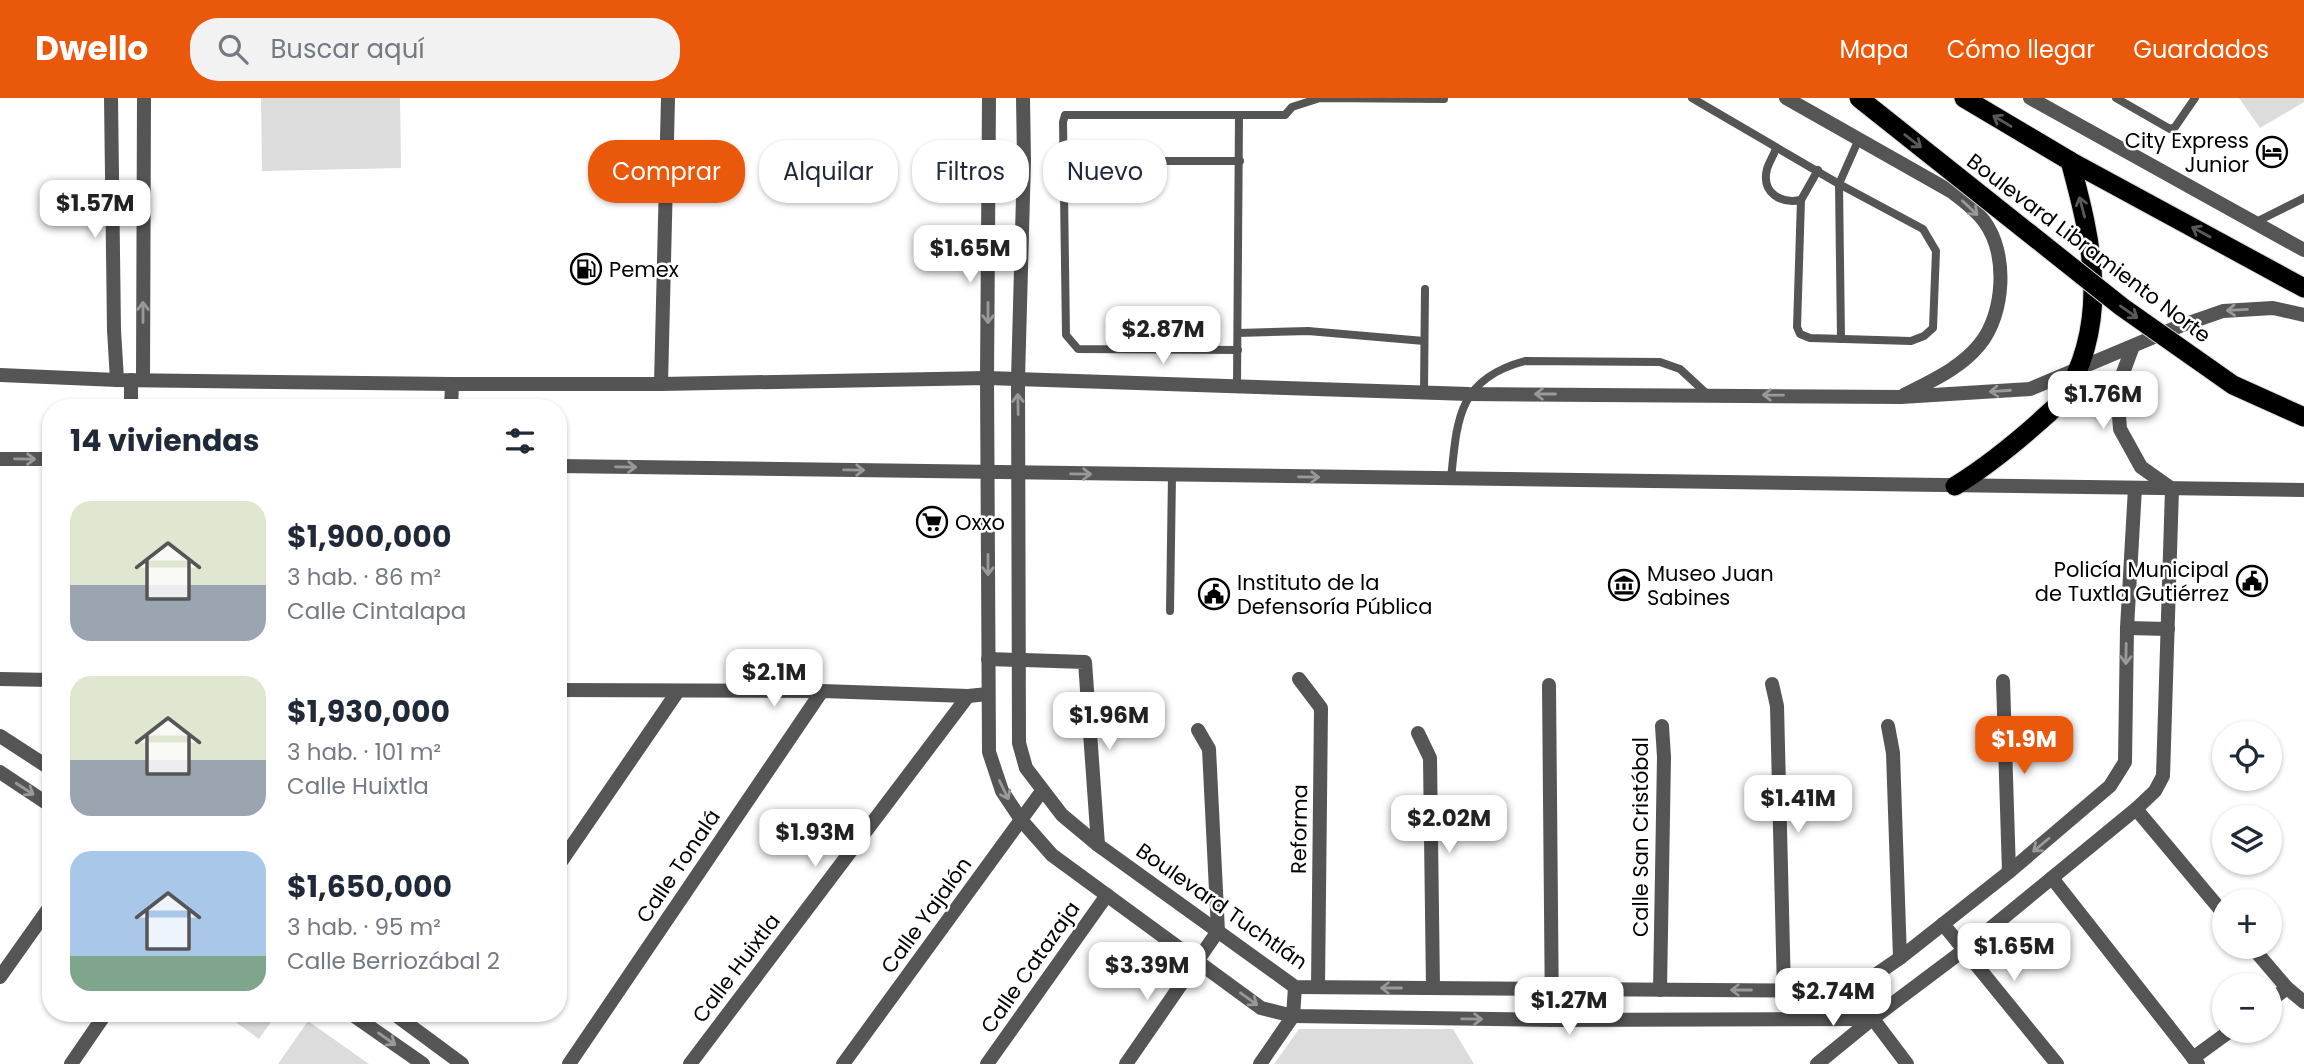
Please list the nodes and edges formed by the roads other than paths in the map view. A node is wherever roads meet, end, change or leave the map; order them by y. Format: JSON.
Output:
{"nodes":[{"id":1,"x":111,"y":98,"type":"edge"},
{"id":2,"x":144,"y":98,"type":"edge"},
{"id":3,"x":668,"y":98,"type":"edge"},
{"id":4,"x":989,"y":98,"type":"edge"},
{"id":5,"x":1023,"y":98,"type":"edge"},
{"id":6,"x":1692,"y":98,"type":"edge"},
{"id":7,"x":1786,"y":98,"type":"edge"},
{"id":8,"x":1859,"y":98,"type":"edge"},
{"id":9,"x":1964,"y":98,"type":"edge"},
{"id":10,"x":2030,"y":98,"type":"edge"},
{"id":11,"x":2116,"y":98,"type":"edge"},
{"id":12,"x":2195,"y":98,"type":"edge"},
{"id":13,"x":1444,"y":99,"type":"edge"},
{"id":14,"x":1239,"y":116,"type":"junction"},
{"id":15,"x":1858,"y":141,"type":"junction"},
{"id":16,"x":1776,"y":148,"type":"junction"},
{"id":17,"x":1167,"y":161,"type":"edge"},
{"id":18,"x":1240,"y":161,"type":"junction"},
{"id":19,"x":2070,"y":161,"type":"junction"},
{"id":20,"x":1818,"y":170,"type":"junction"},
{"id":21,"x":1839,"y":184,"type":"junction"},
{"id":22,"x":2304,"y":198,"type":"edge"},
{"id":23,"x":1801,"y":200,"type":"junction"},
{"id":24,"x":2254,"y":223,"type":"junction"},
{"id":25,"x":2304,"y":250,"type":"edge"},
{"id":26,"x":2304,"y":288,"type":"edge"},
{"id":27,"x":1425,"y":289,"type":"dead end"},
{"id":28,"x":2304,"y":315,"type":"edge"},
{"id":29,"x":1238,"y":333,"type":"junction"},
{"id":30,"x":1841,"y":339,"type":"junction"},
{"id":31,"x":1424,"y":341,"type":"junction"},
{"id":32,"x":2133,"y":346,"type":"junction"},
{"id":33,"x":1238,"y":350,"type":"junction"},
{"id":34,"x":2078,"y":369,"type":"junction"},
{"id":35,"x":0,"y":375,"type":"edge"},
{"id":36,"x":987,"y":378,"type":"junction"},
{"id":37,"x":1018,"y":379,"type":"junction"},
{"id":38,"x":130,"y":380,"type":"junction"},
{"id":39,"x":452,"y":384,"type":"junction"},
{"id":40,"x":660,"y":384,"type":"junction"},
{"id":41,"x":1237,"y":385,"type":"junction"},
{"id":42,"x":1424,"y":391,"type":"junction"},
{"id":43,"x":1469,"y":394,"type":"junction"},
{"id":44,"x":1707,"y":394,"type":"junction"},
{"id":45,"x":1901,"y":397,"type":"junction"},
{"id":46,"x":131,"y":399,"type":"edge"},
{"id":47,"x":451,"y":399,"type":"edge"},
{"id":48,"x":2304,"y":417,"type":"edge"},
{"id":49,"x":0,"y":458,"type":"edge"},
{"id":50,"x":42,"y":459,"type":"edge"},
{"id":51,"x":567,"y":467,"type":"edge"},
{"id":52,"x":988,"y":472,"type":"junction"},
{"id":53,"x":1019,"y":473,"type":"junction"},
{"id":54,"x":1172,"y":475,"type":"junction"},
{"id":55,"x":1451,"y":479,"type":"junction"},
{"id":56,"x":1955,"y":486,"type":"junction"},
{"id":57,"x":2134,"y":488,"type":"junction"},
{"id":58,"x":2172,"y":489,"type":"junction"},
{"id":59,"x":2302,"y":494,"type":"edge"},
{"id":60,"x":1170,"y":611,"type":"dead end"},
{"id":61,"x":2127,"y":628,"type":"junction"},
{"id":62,"x":2168,"y":629,"type":"junction"},
{"id":63,"x":988,"y":659,"type":"junction"},
{"id":64,"x":1018,"y":660,"type":"junction"},
{"id":65,"x":0,"y":678,"type":"edge"},
{"id":66,"x":1299,"y":679,"type":"dead end"},
{"id":67,"x":42,"y":681,"type":"edge"},
{"id":68,"x":2003,"y":681,"type":"dead end"},
{"id":69,"x":1549,"y":684,"type":"dead end"},
{"id":70,"x":1772,"y":684,"type":"dead end"},
{"id":71,"x":567,"y":690,"type":"edge"},
{"id":72,"x":678,"y":691,"type":"junction"},
{"id":73,"x":822,"y":691,"type":"junction"},
{"id":74,"x":988,"y":694,"type":"junction"},
{"id":75,"x":968,"y":696,"type":"junction"},
{"id":76,"x":1662,"y":726,"type":"dead end"},
{"id":77,"x":1888,"y":726,"type":"dead end"},
{"id":78,"x":1199,"y":730,"type":"dead end"},
{"id":79,"x":1419,"y":733,"type":"dead end"},
{"id":80,"x":0,"y":736,"type":"edge"},
{"id":81,"x":42,"y":763,"type":"edge"},
{"id":82,"x":0,"y":772,"type":"edge"},
{"id":83,"x":1042,"y":791,"type":"junction"},
{"id":84,"x":42,"y":800,"type":"edge"},
{"id":85,"x":2136,"y":809,"type":"junction"},
{"id":86,"x":1022,"y":821,"type":"junction"},
{"id":87,"x":1098,"y":845,"type":"junction"},
{"id":88,"x":567,"y":853,"type":"edge"},
{"id":89,"x":2009,"y":872,"type":"junction"},
{"id":90,"x":2052,"y":878,"type":"junction"},
{"id":91,"x":1107,"y":895,"type":"junction"},
{"id":92,"x":2212,"y":900,"type":"edge"},
{"id":93,"x":42,"y":918,"type":"edge"},
{"id":94,"x":1943,"y":924,"type":"junction"},
{"id":95,"x":1218,"y":931,"type":"junction"},
{"id":96,"x":1964,"y":950,"type":"junction"},
{"id":97,"x":1900,"y":958,"type":"junction"},
{"id":98,"x":2262,"y":959,"type":"edge"},
{"id":99,"x":1196,"y":961,"type":"junction"},
{"id":100,"x":0,"y":977,"type":"edge"},
{"id":101,"x":1295,"y":987,"type":"junction"},
{"id":102,"x":1318,"y":987,"type":"junction"},
{"id":103,"x":1433,"y":988,"type":"junction"},
{"id":104,"x":2287,"y":988,"type":"junction"},
{"id":105,"x":1553,"y":989,"type":"junction"},
{"id":106,"x":1661,"y":990,"type":"junction"},
{"id":107,"x":1784,"y":991,"type":"junction"},
{"id":108,"x":1852,"y":991,"type":"junction"},
{"id":109,"x":2282,"y":992,"type":"edge"},
{"id":110,"x":2304,"y":1002,"type":"edge"},
{"id":111,"x":1293,"y":1016,"type":"junction"},
{"id":112,"x":1872,"y":1019,"type":"junction"},
{"id":113,"x":1552,"y":1020,"type":"junction"},
{"id":114,"x":100,"y":1022,"type":"edge"},
{"id":115,"x":363,"y":1022,"type":"edge"},
{"id":116,"x":405,"y":1022,"type":"edge"},
{"id":117,"x":2216,"y":1043,"type":"edge"},
{"id":118,"x":2195,"y":1061,"type":"edge"},
{"id":119,"x":71,"y":1064,"type":"edge"},
{"id":120,"x":423,"y":1064,"type":"edge"},
{"id":121,"x":462,"y":1064,"type":"edge"},
{"id":122,"x":569,"y":1064,"type":"edge"},
{"id":123,"x":691,"y":1064,"type":"edge"},
{"id":124,"x":843,"y":1064,"type":"edge"},
{"id":125,"x":987,"y":1064,"type":"edge"},
{"id":126,"x":1126,"y":1064,"type":"edge"},
{"id":127,"x":1260,"y":1064,"type":"edge"},
{"id":128,"x":1817,"y":1064,"type":"edge"},
{"id":129,"x":1907,"y":1064,"type":"edge"},
{"id":130,"x":2057,"y":1064,"type":"edge"}],
"edges":[{"from":1,"to":38,"type":"street"},
{"from":38,"to":2,"type":"street","one_way":true},
{"from":3,"to":40,"type":"street"},
{"from":4,"to":36,"type":"street","one_way":true},
{"from":5,"to":37,"type":"street","name":"Boulevard Tuchtlán"},
{"from":6,"to":16,"type":"lane"},
{"from":7,"to":15,"type":"street"},
{"from":8,"to":48,"type":"highway","name":"Boulevard Libramiento Norte","one_way":true,"bridge":true},
{"from":19,"to":9,"type":"highway","one_way":true},
{"from":10,"to":24,"type":"street"},
{"from":11,"to":12,"type":"lane"},
{"from":13,"to":14,"type":"lane"},
{"from":14,"to":18,"type":"lane"},
{"from":14,"to":33,"type":"lane"},
{"from":15,"to":21,"type":"lane"},
{"from":15,"to":45,"type":"street","one_way":true},
{"from":16,"to":20,"type":"lane"},
{"from":16,"to":23,"type":"lane"},
{"from":17,"to":18,"type":"lane"},
{"from":18,"to":29,"type":"lane"},
{"from":26,"to":19,"type":"highway","one_way":true},
{"from":34,"to":19,"type":"highway","one_way":true},
{"from":20,"to":21,"type":"lane"},
{"from":20,"to":23,"type":"lane"},
{"from":21,"to":30,"type":"lane"},
{"from":21,"to":30,"type":"lane"},
{"from":22,"to":24,"type":"lane"},
{"from":23,"to":30,"type":"lane"},
{"from":24,"to":25,"type":"street"},
{"from":27,"to":31,"type":"lane"},
{"from":28,"to":32,"type":"street","one_way":true},
{"from":29,"to":31,"type":"lane"},
{"from":29,"to":33,"type":"lane"},
{"from":31,"to":42,"type":"lane"},
{"from":32,"to":34,"type":"street"},
{"from":32,"to":58,"type":"street"},
{"from":33,"to":41,"type":"lane"},
{"from":34,"to":45,"type":"street","one_way":true},
{"from":34,"to":56,"type":"highway"},
{"from":35,"to":38,"type":"street"},
{"from":36,"to":37,"type":"street"},
{"from":36,"to":40,"type":"street"},
{"from":36,"to":52,"type":"street"},
{"from":37,"to":41,"type":"street"},
{"from":53,"to":37,"type":"street","name":"Boulevard Tuchtlán","one_way":true},
{"from":38,"to":39,"type":"street"},
{"from":38,"to":46,"type":"street"},
{"from":39,"to":40,"type":"street"},
{"from":39,"to":47,"type":"street"},
{"from":41,"to":42,"type":"street"},
{"from":42,"to":43,"type":"street"},
{"from":44,"to":43,"type":"street","one_way":true},
{"from":43,"to":44,"type":"lane"},
{"from":43,"to":55,"type":"lane"},
{"from":45,"to":44,"type":"street","one_way":true},
{"from":49,"to":50,"type":"street","one_way":true},
{"from":51,"to":52,"type":"street","one_way":true},
{"from":52,"to":53,"type":"street"},
{"from":52,"to":63,"type":"street","one_way":true},
{"from":53,"to":54,"type":"street","one_way":true},
{"from":53,"to":64,"type":"street","name":"Boulevard Tuchtlán"},
{"from":54,"to":55,"type":"street","one_way":true},
{"from":54,"to":60,"type":"lane"},
{"from":55,"to":56,"type":"street"},
{"from":56,"to":57,"type":"street"},
{"from":57,"to":58,"type":"street"},
{"from":57,"to":61,"type":"street"},
{"from":58,"to":59,"type":"street"},
{"from":58,"to":62,"type":"street"},
{"from":61,"to":62,"type":"street"},
{"from":61,"to":89,"type":"street","one_way":true},
{"from":62,"to":85,"type":"street"},
{"from":63,"to":64,"type":"street"},
{"from":63,"to":74,"type":"street"},
{"from":64,"to":83,"type":"street","name":"Boulevard Tuchtlán"},
{"from":64,"to":87,"type":"street"},
{"from":65,"to":67,"type":"street"},
{"from":66,"to":102,"type":"street","name":"Reforma"},
{"from":68,"to":89,"type":"street"},
{"from":69,"to":105,"type":"street"},
{"from":70,"to":107,"type":"street"},
{"from":71,"to":72,"type":"street"},
{"from":72,"to":73,"type":"street"},
{"from":72,"to":88,"type":"street"},
{"from":73,"to":75,"type":"street"},
{"from":73,"to":122,"type":"street","name":"Calle Tonalá"},
{"from":74,"to":75,"type":"street"},
{"from":74,"to":86,"type":"street","one_way":true},
{"from":75,"to":123,"type":"street","name":"Calle Huixtla"},
{"from":76,"to":106,"type":"street","name":"Calle San Cristóbal"},
{"from":77,"to":97,"type":"street"},
{"from":78,"to":95,"type":"street"},
{"from":79,"to":103,"type":"street"},
{"from":80,"to":81,"type":"street"},
{"from":82,"to":84,"type":"street","one_way":true},
{"from":83,"to":86,"type":"street","name":"Calle Yajalón"},
{"from":83,"to":87,"type":"street","name":"Boulevard Tuchtlán"},
{"from":85,"to":90,"type":"street"},
{"from":85,"to":92,"type":"street"},
{"from":86,"to":91,"type":"street"},
{"from":86,"to":124,"type":"street","name":"Calle Yajalón"},
{"from":87,"to":95,"type":"street","name":"Boulevard Tuchtlán"},
{"from":89,"to":94,"type":"street"},
{"from":90,"to":96,"type":"street"},
{"from":90,"to":118,"type":"street"},
{"from":91,"to":99,"type":"street"},
{"from":91,"to":125,"type":"street","name":"Calle Catazaja"},
{"from":93,"to":100,"type":"street"},
{"from":94,"to":96,"type":"street"},
{"from":94,"to":97,"type":"street"},
{"from":95,"to":99,"type":"street"},
{"from":95,"to":101,"type":"street","name":"Boulevard Tuchtlán"},
{"from":96,"to":112,"type":"street"},
{"from":96,"to":130,"type":"street"},
{"from":97,"to":108,"type":"street"},
{"from":98,"to":104,"type":"street"},
{"from":99,"to":111,"type":"street","one_way":true},
{"from":99,"to":126,"type":"street"},
{"from":101,"to":102,"type":"street","name":"Boulevard Tuchtlán"},
{"from":101,"to":111,"type":"street"},
{"from":103,"to":102,"type":"street","name":"Boulevard Tuchtlán","one_way":true},
{"from":103,"to":105,"type":"street","name":"Boulevard Tuchtlán"},
{"from":104,"to":109,"type":"street"},
{"from":104,"to":110,"type":"street"},
{"from":105,"to":106,"type":"street","name":"Boulevard Tuchtlán"},
{"from":105,"to":113,"type":"street"},
{"from":107,"to":106,"type":"street","name":"Boulevard Tuchtlán","one_way":true},
{"from":107,"to":108,"type":"street","name":"Boulevard Tuchtlán"},
{"from":108,"to":112,"type":"street"},
{"from":111,"to":113,"type":"street","one_way":true},
{"from":111,"to":127,"type":"street"},
{"from":112,"to":113,"type":"street"},
{"from":112,"to":128,"type":"street"},
{"from":112,"to":129,"type":"street"},
{"from":114,"to":119,"type":"street"},
{"from":115,"to":120,"type":"street","one_way":true},
{"from":116,"to":121,"type":"street"},
{"from":117,"to":118,"type":"street"}]}
